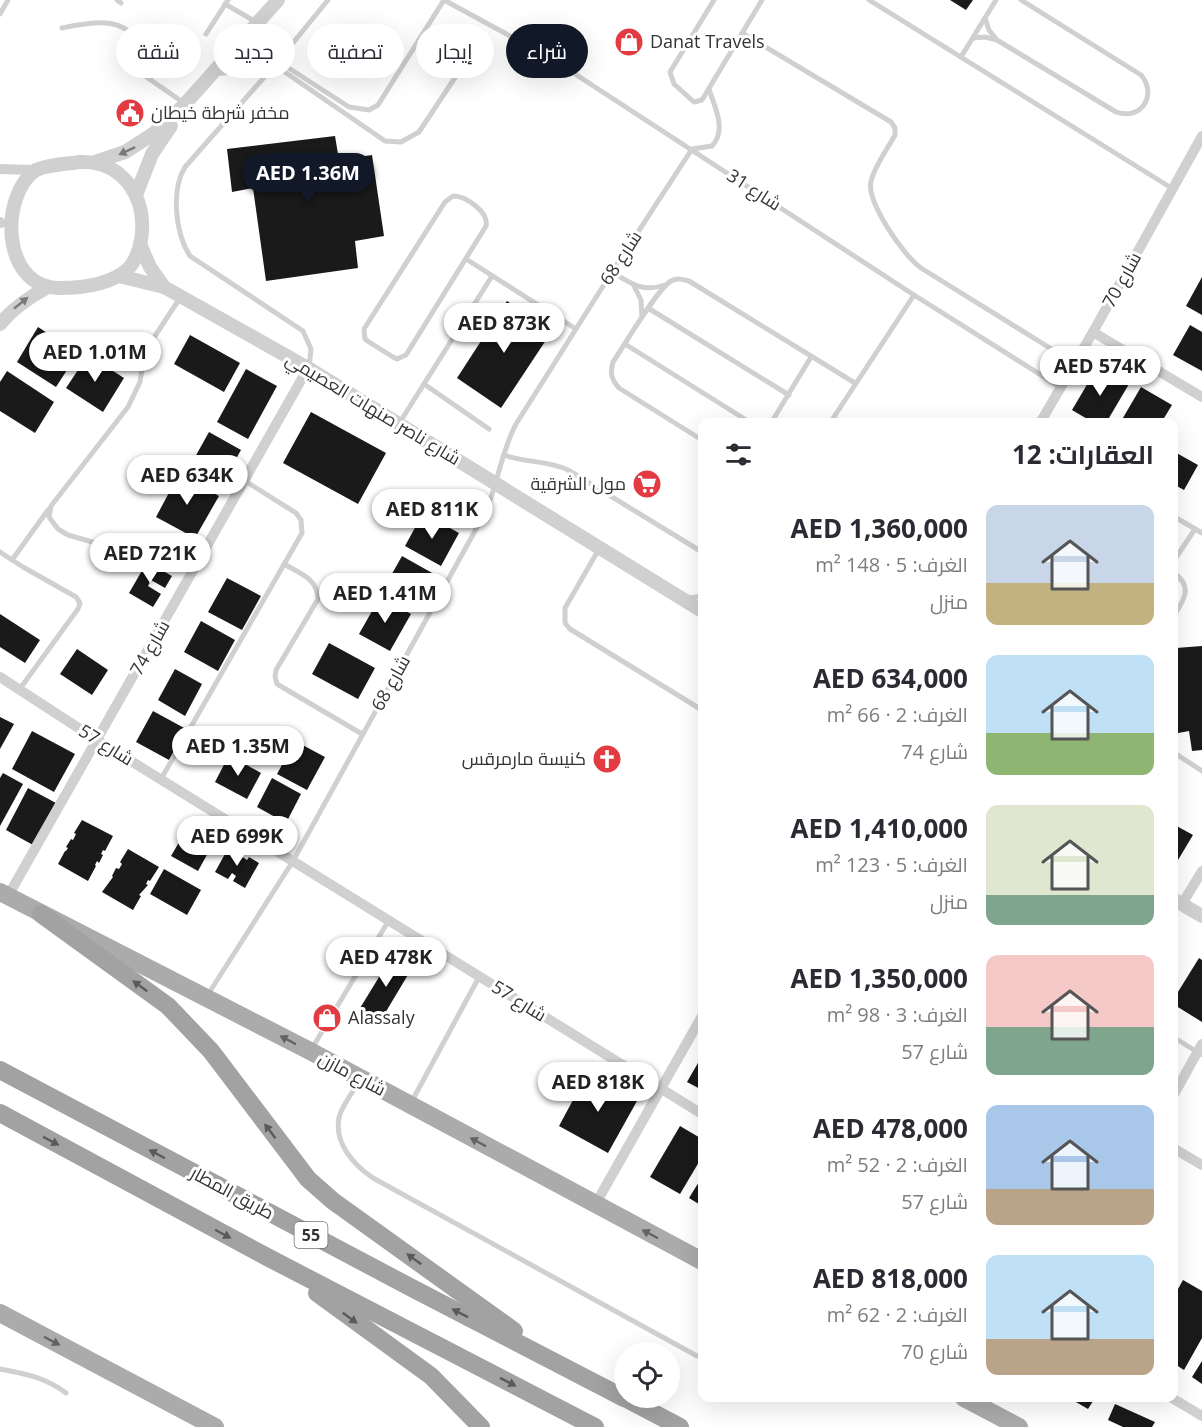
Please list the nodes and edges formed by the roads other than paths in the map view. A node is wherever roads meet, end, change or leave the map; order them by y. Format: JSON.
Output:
{"nodes":[{"id":1,"x":8,"y":0,"type":"edge"},
{"id":2,"x":278,"y":0,"type":"edge"},
{"id":3,"x":328,"y":0,"type":"edge"},
{"id":4,"x":444,"y":0,"type":"edge"},
{"id":5,"x":714,"y":0,"type":"edge"},
{"id":6,"x":762,"y":0,"type":"edge"},
{"id":7,"x":869,"y":0,"type":"edge"},
{"id":8,"x":885,"y":0,"type":"edge"},
{"id":9,"x":996,"y":0,"type":"edge"},
{"id":10,"x":1021,"y":0,"type":"edge"},
{"id":11,"x":227,"y":2,"type":"edge"},
{"id":12,"x":881,"y":8,"type":"junction"},
{"id":13,"x":0,"y":14,"type":"edge"},
{"id":14,"x":985,"y":18,"type":"junction"},
{"id":15,"x":258,"y":24,"type":"joint"},
{"id":16,"x":62,"y":28,"type":"dead end"},
{"id":17,"x":742,"y":33,"type":"junction"},
{"id":18,"x":206,"y":34,"type":"dead end"},
{"id":19,"x":973,"y":38,"type":"junction"},
{"id":20,"x":295,"y":40,"type":"edge"},
{"id":21,"x":997,"y":40,"type":"junction"},
{"id":22,"x":961,"y":57,"type":"junction"},
{"id":23,"x":295,"y":72,"type":"edge"},
{"id":24,"x":213,"y":74,"type":"edge"},
{"id":25,"x":264,"y":78,"type":"edge"},
{"id":26,"x":294,"y":78,"type":"edge"},
{"id":27,"x":455,"y":78,"type":"edge"},
{"id":28,"x":709,"y":89,"type":"junction"},
{"id":29,"x":185,"y":104,"type":"junction"},
{"id":30,"x":1201,"y":140,"type":"edge"},
{"id":31,"x":692,"y":149,"type":"junction"},
{"id":32,"x":95,"y":162,"type":"junction"},
{"id":33,"x":0,"y":169,"type":"edge"},
{"id":34,"x":34,"y":170,"type":"junction"},
{"id":35,"x":1173,"y":189,"type":"junction"},
{"id":36,"x":136,"y":195,"type":"junction"},
{"id":37,"x":0,"y":222,"type":"edge"},
{"id":38,"x":0,"y":233,"type":"edge"},
{"id":39,"x":140,"y":244,"type":"junction"},
{"id":40,"x":466,"y":259,"type":"junction"},
{"id":41,"x":612,"y":272,"type":"junction"},
{"id":42,"x":118,"y":276,"type":"junction"},
{"id":43,"x":492,"y":276,"type":"junction"},
{"id":44,"x":633,"y":285,"type":"junction"},
{"id":45,"x":665,"y":285,"type":"junction"},
{"id":46,"x":164,"y":287,"type":"junction"},
{"id":47,"x":46,"y":288,"type":"junction"},
{"id":48,"x":914,"y":295,"type":"junction"},
{"id":49,"x":181,"y":297,"type":"junction"},
{"id":50,"x":648,"y":308,"type":"junction"},
{"id":51,"x":642,"y":318,"type":"junction"},
{"id":52,"x":0,"y":324,"type":"edge"},
{"id":53,"x":576,"y":329,"type":"junction"},
{"id":54,"x":1093,"y":332,"type":"junction"},
{"id":55,"x":625,"y":344,"type":"junction"},
{"id":56,"x":811,"y":357,"type":"junction"},
{"id":57,"x":1074,"y":363,"type":"junction"},
{"id":58,"x":308,"y":368,"type":"junction"},
{"id":59,"x":855,"y":383,"type":"junction"},
{"id":60,"x":424,"y":384,"type":"junction"},
{"id":61,"x":1060,"y":387,"type":"junction"},
{"id":62,"x":789,"y":394,"type":"junction"},
{"id":63,"x":1202,"y":397,"type":"edge"},
{"id":64,"x":742,"y":418,"type":"edge"},
{"id":65,"x":774,"y":418,"type":"edge"},
{"id":66,"x":833,"y":418,"type":"edge"},
{"id":67,"x":1043,"y":418,"type":"edge"},
{"id":68,"x":399,"y":424,"type":"junction"},
{"id":69,"x":489,"y":429,"type":"dead end"},
{"id":70,"x":698,"y":437,"type":"edge"},
{"id":71,"x":504,"y":454,"type":"junction"},
{"id":72,"x":245,"y":481,"type":"junction"},
{"id":73,"x":495,"y":483,"type":"junction"},
{"id":74,"x":51,"y":506,"type":"junction"},
{"id":75,"x":1178,"y":519,"type":"edge"},
{"id":76,"x":1194,"y":529,"type":"junction"},
{"id":77,"x":1202,"y":533,"type":"edge"},
{"id":78,"x":600,"y":548,"type":"junction"},
{"id":79,"x":698,"y":550,"type":"edge"},
{"id":80,"x":0,"y":552,"type":"edge"},
{"id":81,"x":1178,"y":554,"type":"edge"},
{"id":82,"x":12,"y":560,"type":"junction"},
{"id":83,"x":284,"y":564,"type":"junction"},
{"id":84,"x":194,"y":571,"type":"junction"},
{"id":85,"x":1178,"y":576,"type":"edge"},
{"id":86,"x":678,"y":596,"type":"junction"},
{"id":87,"x":698,"y":597,"type":"edge"},
{"id":88,"x":698,"y":608,"type":"edge"},
{"id":89,"x":1178,"y":609,"type":"edge"},
{"id":90,"x":0,"y":677,"type":"edge"},
{"id":91,"x":19,"y":690,"type":"junction"},
{"id":92,"x":698,"y":708,"type":"edge"},
{"id":93,"x":362,"y":734,"type":"junction"},
{"id":94,"x":97,"y":740,"type":"junction"},
{"id":95,"x":1178,"y":755,"type":"edge"},
{"id":96,"x":1202,"y":771,"type":"edge"},
{"id":97,"x":161,"y":779,"type":"junction"},
{"id":98,"x":293,"y":861,"type":"junction"},
{"id":99,"x":1202,"y":871,"type":"edge"},
{"id":100,"x":4,"y":894,"type":"edge"},
{"id":101,"x":1178,"y":900,"type":"edge"},
{"id":102,"x":1178,"y":902,"type":"edge"},
{"id":103,"x":41,"y":914,"type":"junction"},
{"id":104,"x":1202,"y":916,"type":"edge"},
{"id":105,"x":389,"y":920,"type":"junction"},
{"id":106,"x":480,"y":976,"type":"junction"},
{"id":107,"x":206,"y":997,"type":"junction"},
{"id":108,"x":698,"y":1023,"type":"edge"},
{"id":109,"x":1178,"y":1039,"type":"edge"},
{"id":110,"x":1200,"y":1050,"type":"edge"},
{"id":111,"x":310,"y":1052,"type":"junction"},
{"id":112,"x":0,"y":1070,"type":"edge"},
{"id":113,"x":361,"y":1078,"type":"junction"},
{"id":114,"x":1178,"y":1087,"type":"edge"},
{"id":115,"x":661,"y":1088,"type":"junction"},
{"id":116,"x":410,"y":1105,"type":"junction"},
{"id":117,"x":698,"y":1111,"type":"edge"},
{"id":118,"x":0,"y":1113,"type":"edge"},
{"id":119,"x":1178,"y":1151,"type":"edge"},
{"id":120,"x":1202,"y":1165,"type":"edge"},
{"id":121,"x":595,"y":1205,"type":"junction"},
{"id":122,"x":269,"y":1258,"type":"junction"},
{"id":123,"x":698,"y":1259,"type":"edge"},
{"id":124,"x":0,"y":1313,"type":"edge"},
{"id":125,"x":697,"y":1356,"type":"dead end"},
{"id":126,"x":565,"y":1366,"type":"junction"},
{"id":127,"x":0,"y":1369,"type":"edge"},
{"id":128,"x":66,"y":1393,"type":"dead end"},
{"id":129,"x":614,"y":1393,"type":"edge"},
{"id":130,"x":972,"y":1402,"type":"edge"},
{"id":131,"x":1178,"y":1402,"type":"edge"},
{"id":132,"x":643,"y":1408,"type":"edge"},
{"id":133,"x":1202,"y":1416,"type":"edge"},
{"id":134,"x":215,"y":1427,"type":"edge"},
{"id":135,"x":481,"y":1427,"type":"edge"},
{"id":136,"x":595,"y":1427,"type":"edge"},
{"id":137,"x":680,"y":1427,"type":"edge"},
{"id":138,"x":1019,"y":1427,"type":"edge"}],
"edges":[{"from":1,"to":13,"type":"lane"},
{"from":2,"to":15,"type":"street"},
{"from":3,"to":20,"type":"lane"},
{"from":4,"to":23,"type":"lane"},
{"from":4,"to":31,"type":"lane","name":"شارع 31"},
{"from":5,"to":28,"type":"lane"},
{"from":6,"to":17,"type":"lane"},
{"from":7,"to":12,"type":"lane"},
{"from":8,"to":12,"type":"lane"},
{"from":9,"to":14,"type":"lane"},
{"from":10,"to":21,"type":"lane"},
{"from":11,"to":15,"type":"lane"},
{"from":11,"to":18,"type":"lane"},
{"from":12,"to":22,"type":"lane"},
{"from":14,"to":19,"type":"lane"},
{"from":14,"to":21,"type":"lane"},
{"from":16,"to":29,"type":"lane"},
{"from":17,"to":28,"type":"lane"},
{"from":17,"to":57,"type":"lane"},
{"from":19,"to":21,"type":"lane"},
{"from":19,"to":22,"type":"lane"},
{"from":22,"to":35,"type":"lane"},
{"from":24,"to":29,"type":"street"},
{"from":25,"to":58,"type":"lane"},
{"from":26,"to":27,"type":"lane"},
{"from":28,"to":31,"type":"lane"},
{"from":29,"to":32,"type":"street","one_way":true},
{"from":29,"to":36,"type":"street"},
{"from":30,"to":35,"type":"street","name":"شارع 70"},
{"from":31,"to":41,"type":"lane","name":"شارع 68"},
{"from":31,"to":48,"type":"lane","name":"شارع 31"},
{"from":32,"to":34,"type":"street"},
{"from":32,"to":36,"type":"street"},
{"from":33,"to":34,"type":"street"},
{"from":34,"to":37,"type":"street"},
{"from":35,"to":54,"type":"street","name":"شارع 70"},
{"from":36,"to":39,"type":"street"},
{"from":37,"to":38,"type":"street"},
{"from":38,"to":47,"type":"street"},
{"from":39,"to":42,"type":"street"},
{"from":39,"to":46,"type":"street","name":"شارع ناصر صنهات العصيمي"},
{"from":40,"to":40,"type":"lane"},
{"from":40,"to":43,"type":"lane"},
{"from":41,"to":44,"type":"lane"},
{"from":41,"to":53,"type":"lane","name":"شارع 68"},
{"from":42,"to":46,"type":"street","name":"شارع ناصر صنهات العصيمي"},
{"from":42,"to":47,"type":"street"},
{"from":43,"to":53,"type":"lane"},
{"from":43,"to":60,"type":"lane"},
{"from":44,"to":45,"type":"lane"},
{"from":44,"to":51,"type":"lane"},
{"from":45,"to":50,"type":"lane"},
{"from":45,"to":56,"type":"lane"},
{"from":46,"to":49,"type":"street","name":"شارع ناصر صنهات العصيمي"},
{"from":52,"to":47,"type":"street","one_way":true},
{"from":48,"to":59,"type":"lane"},
{"from":48,"to":61,"type":"lane","name":"شارع 31"},
{"from":49,"to":58,"type":"street","name":"شارع ناصر صنهات العصيمي"},
{"from":49,"to":74,"type":"lane"},
{"from":50,"to":51,"type":"lane"},
{"from":50,"to":62,"type":"lane"},
{"from":51,"to":55,"type":"lane"},
{"from":53,"to":71,"type":"lane","name":"شارع 68"},
{"from":54,"to":57,"type":"street","name":"شارع 70"},
{"from":54,"to":63,"type":"street"},
{"from":55,"to":64,"type":"lane"},
{"from":55,"to":70,"type":"lane"},
{"from":56,"to":59,"type":"lane"},
{"from":56,"to":62,"type":"lane"},
{"from":57,"to":61,"type":"street","name":"شارع 70"},
{"from":58,"to":68,"type":"street","name":"شارع ناصر صنهات العصيمي"},
{"from":58,"to":72,"type":"street","name":"شارع 74"},
{"from":59,"to":66,"type":"lane"},
{"from":60,"to":68,"type":"lane"},
{"from":60,"to":69,"type":"lane"},
{"from":61,"to":67,"type":"street","name":"شارع 70"},
{"from":62,"to":65,"type":"lane"},
{"from":68,"to":73,"type":"street","name":"شارع ناصر صنهات العصيمي"},
{"from":71,"to":73,"type":"lane","name":"شارع 68"},
{"from":71,"to":79,"type":"lane"},
{"from":72,"to":83,"type":"lane"},
{"from":72,"to":84,"type":"street","name":"شارع 74"},
{"from":73,"to":78,"type":"street","name":"شارع ناصر صنهات العصيمي"},
{"from":73,"to":93,"type":"lane","name":"شارع 68"},
{"from":74,"to":82,"type":"lane"},
{"from":74,"to":84,"type":"lane"},
{"from":75,"to":76,"type":"lane"},
{"from":76,"to":77,"type":"lane"},
{"from":76,"to":81,"type":"lane"},
{"from":78,"to":86,"type":"street","name":"شارع ناصر صنهات العصيمي"},
{"from":78,"to":92,"type":"lane"},
{"from":80,"to":82,"type":"lane"},
{"from":82,"to":91,"type":"lane"},
{"from":83,"to":93,"type":"lane"},
{"from":83,"to":97,"type":"lane"},
{"from":84,"to":94,"type":"street","name":"شارع 74"},
{"from":85,"to":89,"type":"lane"},
{"from":86,"to":87,"type":"lane"},
{"from":86,"to":88,"type":"street","name":"شارع ناصر صنهات العصيمي"},
{"from":90,"to":91,"type":"street","name":"شارع 57"},
{"from":91,"to":94,"type":"street","name":"شارع 57"},
{"from":93,"to":98,"type":"lane","name":"شارع 68"},
{"from":94,"to":97,"type":"street","name":"شارع 57"},
{"from":94,"to":100,"type":"street","name":"شارع 74"},
{"from":95,"to":96,"type":"lane"},
{"from":97,"to":98,"type":"street","name":"شارع 57"},
{"from":98,"to":105,"type":"street","name":"شارع 57"},
{"from":98,"to":107,"type":"lane","name":"شارع 68"},
{"from":99,"to":101,"type":"street"},
{"from":100,"to":103,"type":"main road","name":"شارع مازن"},
{"from":102,"to":104,"type":"street"},
{"from":103,"to":107,"type":"main road","name":"شارع مازن"},
{"from":126,"to":103,"type":"highway","one_way":true},
{"from":105,"to":106,"type":"street","name":"شارع 57"},
{"from":105,"to":111,"type":"lane"},
{"from":106,"to":115,"type":"street","name":"شارع 57"},
{"from":106,"to":116,"type":"lane"},
{"from":111,"to":107,"type":"main road","name":"شارع مازن","one_way":true},
{"from":108,"to":115,"type":"street"},
{"from":109,"to":110,"type":"lane"},
{"from":110,"to":114,"type":"street"},
{"from":111,"to":113,"type":"main road","name":"شارع مازن"},
{"from":126,"to":112,"type":"highway","name":"طريق المطار","number":"55","one_way":true},
{"from":113,"to":116,"type":"main road","name":"شارع مازن"},
{"from":113,"to":125,"type":"lane"},
{"from":115,"to":117,"type":"street","name":"شارع 57"},
{"from":115,"to":121,"type":"street"},
{"from":121,"to":116,"type":"main road","name":"شارع مازن","one_way":true},
{"from":118,"to":122,"type":"highway","number":"55","one_way":true},
{"from":119,"to":120,"type":"street"},
{"from":123,"to":121,"type":"main road","name":"شارع مازن","one_way":true},
{"from":122,"to":135,"type":"highway","one_way":true},
{"from":122,"to":136,"type":"highway","number":"55","one_way":true},
{"from":124,"to":134,"type":"main road","one_way":true},
{"from":126,"to":129,"type":"highway","name":"طريق المطار","number":"55"},
{"from":127,"to":128,"type":"lane"},
{"from":130,"to":138,"type":"main road"},
{"from":131,"to":133,"type":"street"},
{"from":132,"to":137,"type":"highway","name":"طريق المطار","number":"55"}]}
